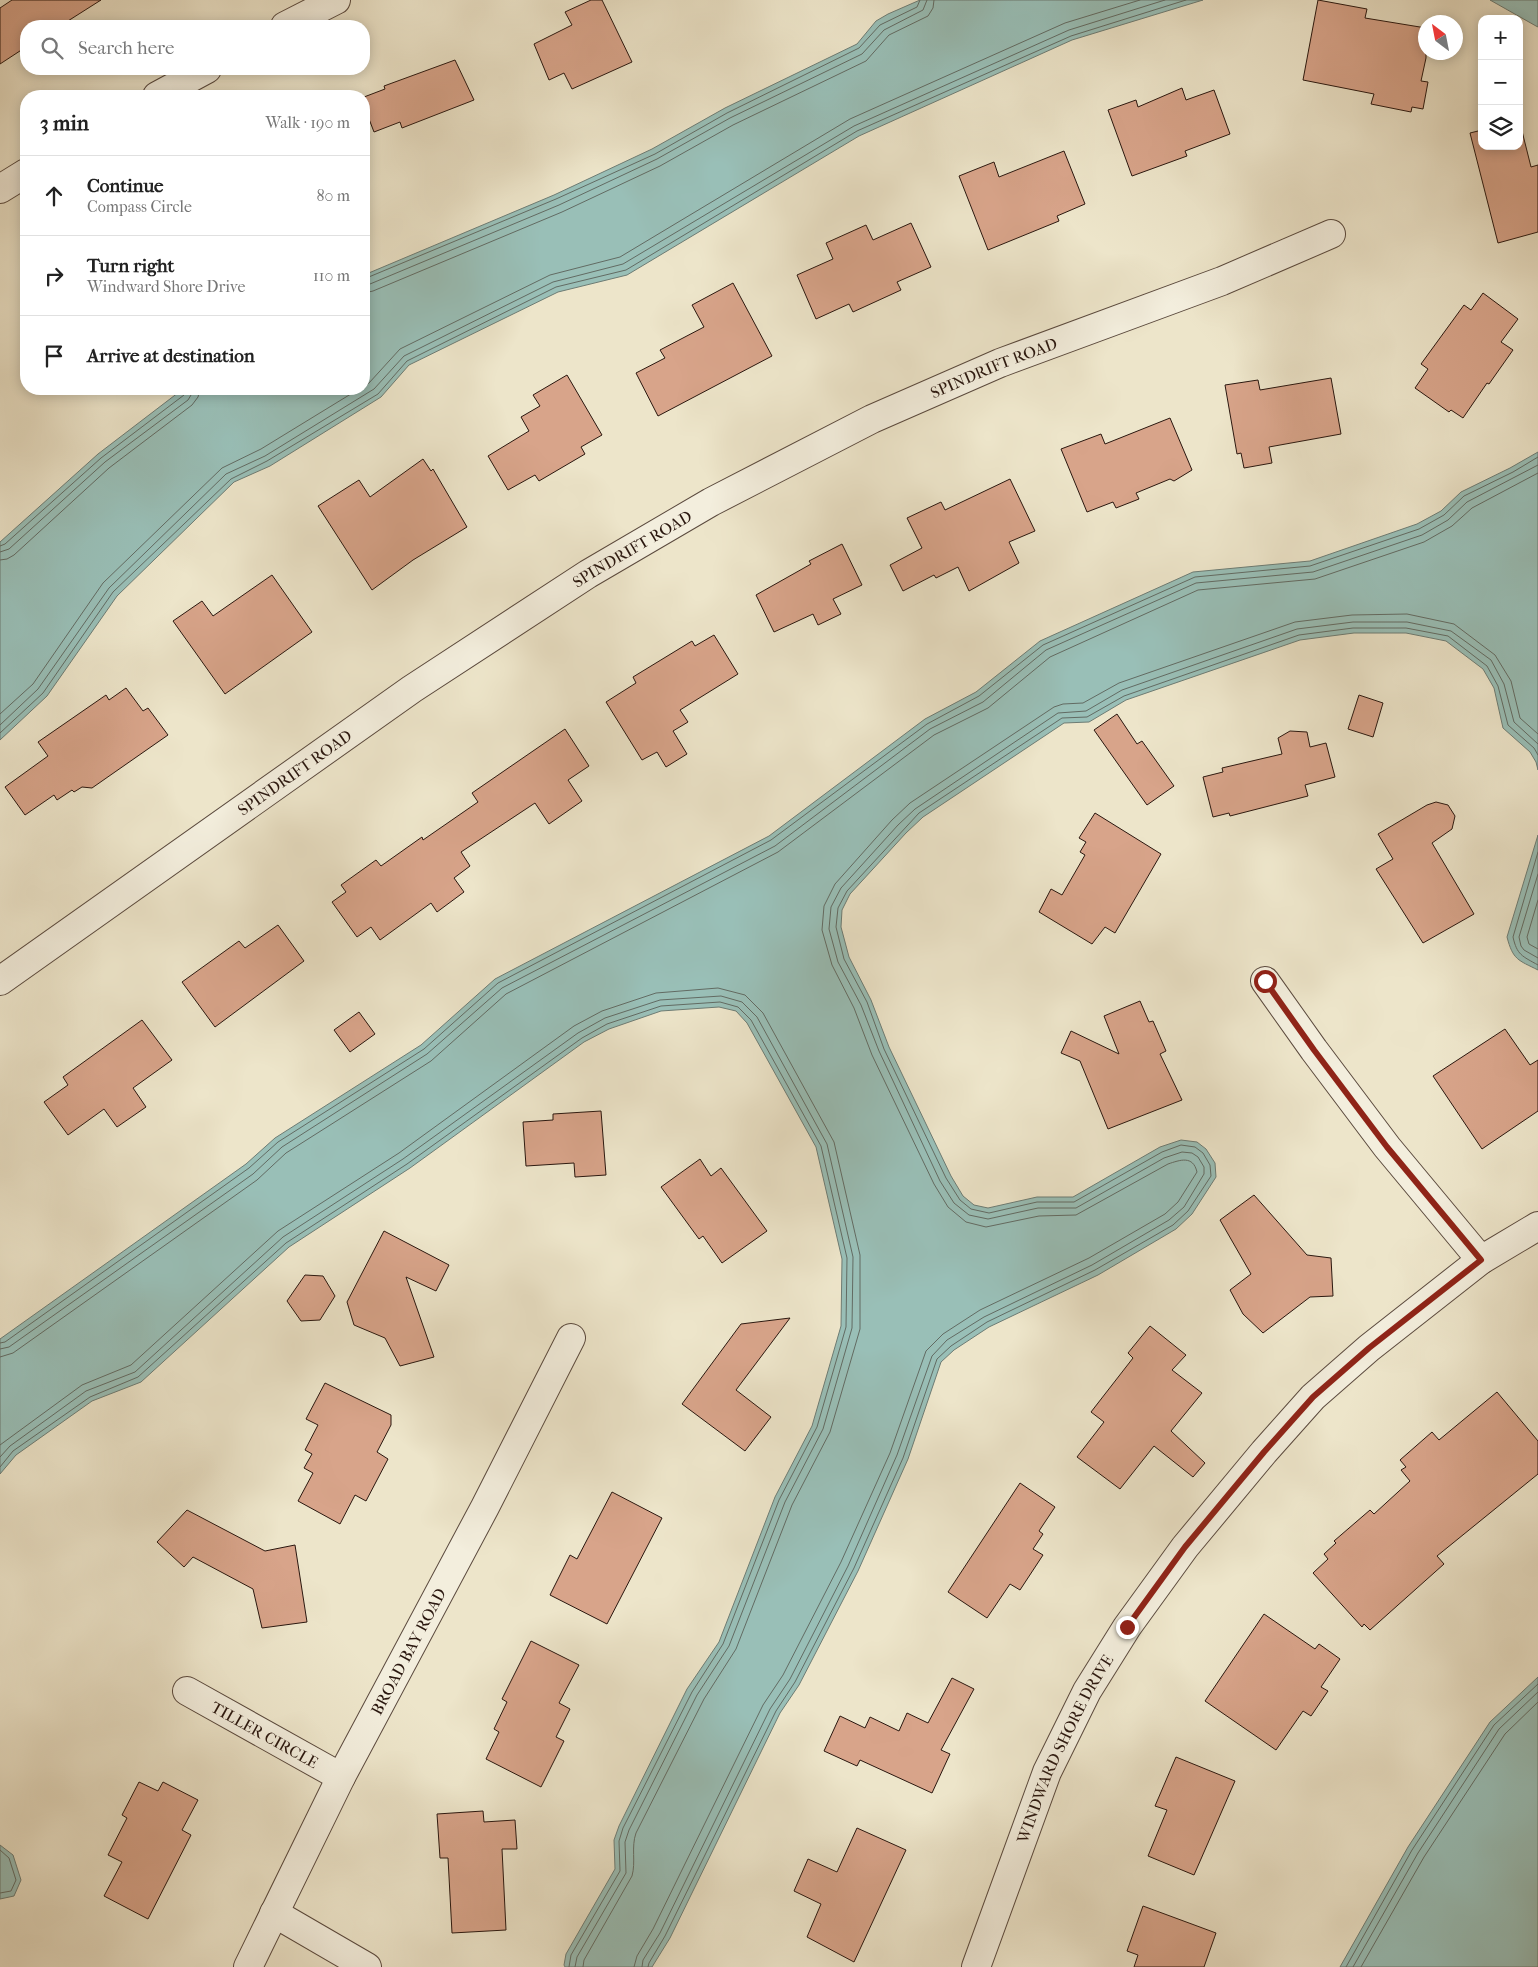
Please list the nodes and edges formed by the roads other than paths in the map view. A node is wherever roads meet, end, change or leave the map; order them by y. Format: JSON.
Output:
{"nodes":[{"id":1,"x":336,"y":0,"type":"edge"},
{"id":2,"x":297,"y":20,"type":"edge"},
{"id":3,"x":195,"y":75,"type":"edge"},
{"id":4,"x":168,"y":90,"type":"edge"},
{"id":5,"x":20,"y":177,"type":"edge"},
{"id":6,"x":0,"y":189,"type":"edge"},
{"id":7,"x":1331,"y":234,"type":"dead end"},
{"id":8,"x":0,"y":981,"type":"edge"},
{"id":9,"x":1265,"y":981,"type":"dead end"},
{"id":10,"x":1538,"y":1226,"type":"edge"},
{"id":11,"x":1481,"y":1260,"type":"junction"},
{"id":12,"x":570,"y":1338,"type":"dead end"},
{"id":13,"x":187,"y":1691,"type":"dead end"},
{"id":14,"x":341,"y":1777,"type":"junction"},
{"id":15,"x":274,"y":1913,"type":"junction"},
{"id":16,"x":248,"y":1967,"type":"edge"},
{"id":17,"x":367,"y":1967,"type":"edge"},
{"id":18,"x":976,"y":1967,"type":"edge"}],
"edges":[{"from":1,"to":2,"type":"street"},
{"from":3,"to":4,"type":"street"},
{"from":5,"to":6,"type":"street"},
{"from":7,"to":8,"type":"street","name":"SPINDRIFT ROAD"},
{"from":9,"to":11,"type":"street"},
{"from":10,"to":11,"type":"street","name":"WINDWARD SHORE DRIVE"},
{"from":11,"to":18,"type":"street","name":"WINDWARD SHORE DRIVE"},
{"from":12,"to":14,"type":"street","name":"BROAD BAY ROAD"},
{"from":13,"to":14,"type":"street","name":"TILLER CIRCLE"},
{"from":14,"to":15,"type":"street","name":"BROAD BAY ROAD"},
{"from":15,"to":16,"type":"street","name":"BROAD BAY ROAD"},
{"from":15,"to":17,"type":"street"}]}
